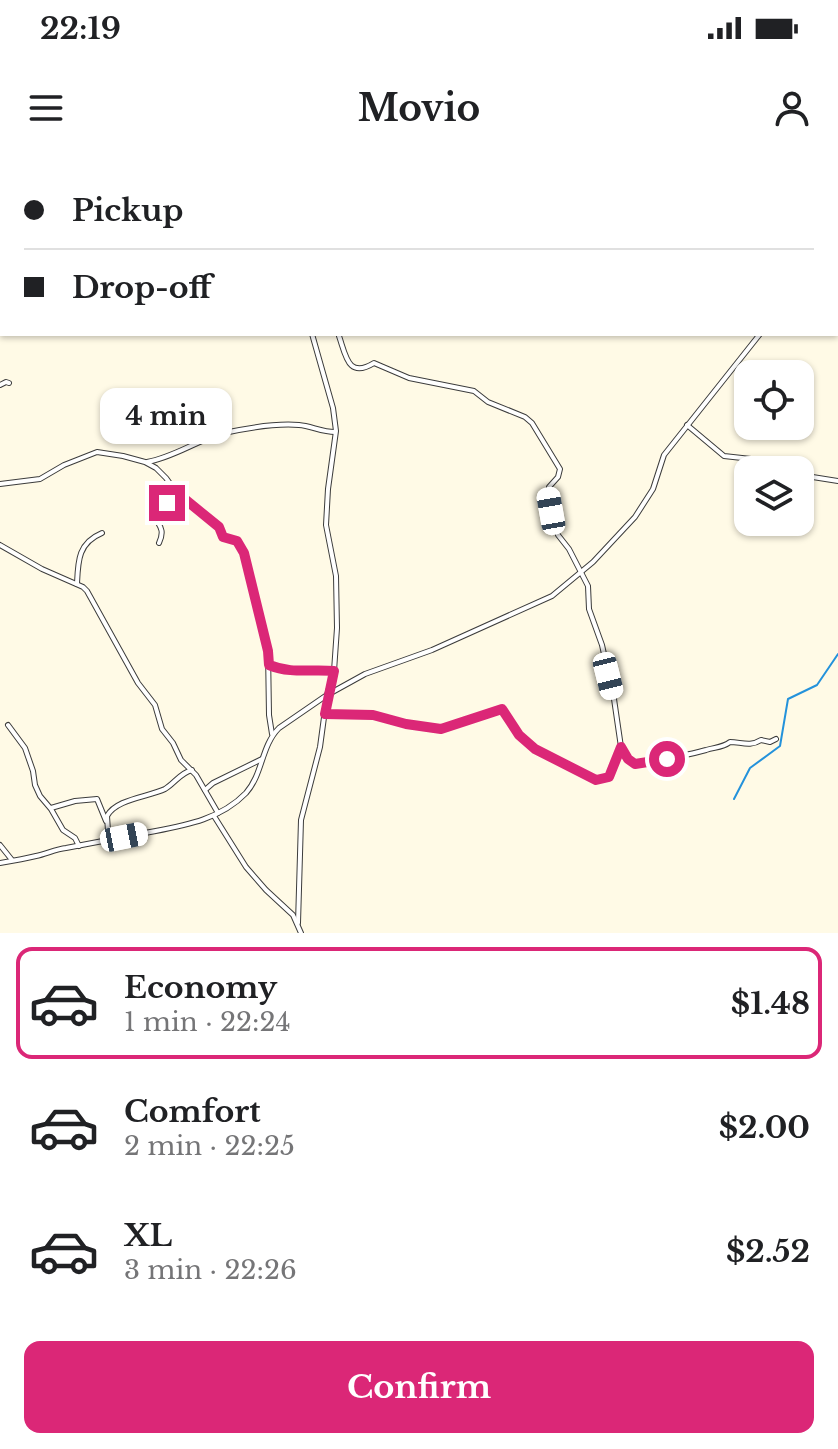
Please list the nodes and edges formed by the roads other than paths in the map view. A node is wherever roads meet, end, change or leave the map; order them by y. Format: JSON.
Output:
{"nodes":[{"id":1,"x":313,"y":336,"type":"edge"},
{"id":2,"x":339,"y":336,"type":"dead end"},
{"id":3,"x":758,"y":336,"type":"edge"},
{"id":4,"x":9,"y":383,"type":"dead end"},
{"id":5,"x":0,"y":385,"type":"edge"},
{"id":6,"x":687,"y":425,"type":"junction"},
{"id":7,"x":336,"y":432,"type":"junction"},
{"id":8,"x":734,"y":457,"type":"edge"},
{"id":9,"x":145,"y":462,"type":"junction"},
{"id":10,"x":814,"y":477,"type":"edge"},
{"id":11,"x":838,"y":481,"type":"edge"},
{"id":12,"x":0,"y":484,"type":"edge"},
{"id":13,"x":176,"y":492,"type":"junction"},
{"id":14,"x":102,"y":533,"type":"dead end"},
{"id":15,"x":159,"y":543,"type":"dead end"},
{"id":16,"x":0,"y":545,"type":"edge"},
{"id":17,"x":582,"y":572,"type":"junction"},
{"id":18,"x":77,"y":584,"type":"junction"},
{"id":19,"x":269,"y":665,"type":"junction"},
{"id":20,"x":334,"y":671,"type":"junction"},
{"id":21,"x":327,"y":695,"type":"junction"},
{"id":22,"x":325,"y":714,"type":"junction"},
{"id":23,"x":8,"y":725,"type":"dead end"},
{"id":24,"x":272,"y":734,"type":"junction"},
{"id":25,"x":776,"y":739,"type":"dead end"},
{"id":26,"x":621,"y":747,"type":"junction"},
{"id":27,"x":262,"y":759,"type":"junction"},
{"id":28,"x":192,"y":770,"type":"junction"},
{"id":29,"x":204,"y":790,"type":"junction"},
{"id":30,"x":51,"y":808,"type":"junction"},
{"id":31,"x":216,"y":814,"type":"junction"},
{"id":32,"x":107,"y":823,"type":"junction"},
{"id":33,"x":104,"y":841,"type":"junction"},
{"id":34,"x":0,"y":845,"type":"edge"},
{"id":35,"x":79,"y":846,"type":"junction"},
{"id":36,"x":12,"y":860,"type":"junction"},
{"id":37,"x":0,"y":863,"type":"edge"},
{"id":38,"x":298,"y":923,"type":"junction"},
{"id":39,"x":301,"y":933,"type":"edge"}],
"edges":[{"from":1,"to":7,"type":"street"},
{"from":2,"to":17,"type":"street"},
{"from":3,"to":6,"type":"street"},
{"from":4,"to":5,"type":"street"},
{"from":6,"to":8,"type":"street"},
{"from":6,"to":17,"type":"street"},
{"from":7,"to":9,"type":"street"},
{"from":7,"to":20,"type":"street"},
{"from":9,"to":12,"type":"street"},
{"from":9,"to":13,"type":"street"},
{"from":10,"to":11,"type":"street"},
{"from":13,"to":15,"type":"street"},
{"from":13,"to":19,"type":"street"},
{"from":14,"to":18,"type":"street"},
{"from":16,"to":18,"type":"street"},
{"from":17,"to":21,"type":"street"},
{"from":17,"to":26,"type":"street"},
{"from":18,"to":28,"type":"street"},
{"from":19,"to":20,"type":"street"},
{"from":19,"to":24,"type":"street"},
{"from":20,"to":21,"type":"street"},
{"from":21,"to":22,"type":"street"},
{"from":21,"to":24,"type":"street"},
{"from":22,"to":26,"type":"street"},
{"from":22,"to":38,"type":"street"},
{"from":23,"to":30,"type":"street"},
{"from":24,"to":27,"type":"street"},
{"from":25,"to":26,"type":"street"},
{"from":27,"to":29,"type":"street"},
{"from":27,"to":31,"type":"street"},
{"from":28,"to":29,"type":"street"},
{"from":28,"to":32,"type":"street"},
{"from":29,"to":31,"type":"street"},
{"from":30,"to":32,"type":"street"},
{"from":30,"to":35,"type":"street"},
{"from":31,"to":33,"type":"street"},
{"from":31,"to":38,"type":"street"},
{"from":32,"to":33,"type":"street"},
{"from":33,"to":35,"type":"street"},
{"from":34,"to":36,"type":"street"},
{"from":35,"to":36,"type":"street"},
{"from":36,"to":37,"type":"street"},
{"from":38,"to":39,"type":"street"}]}
